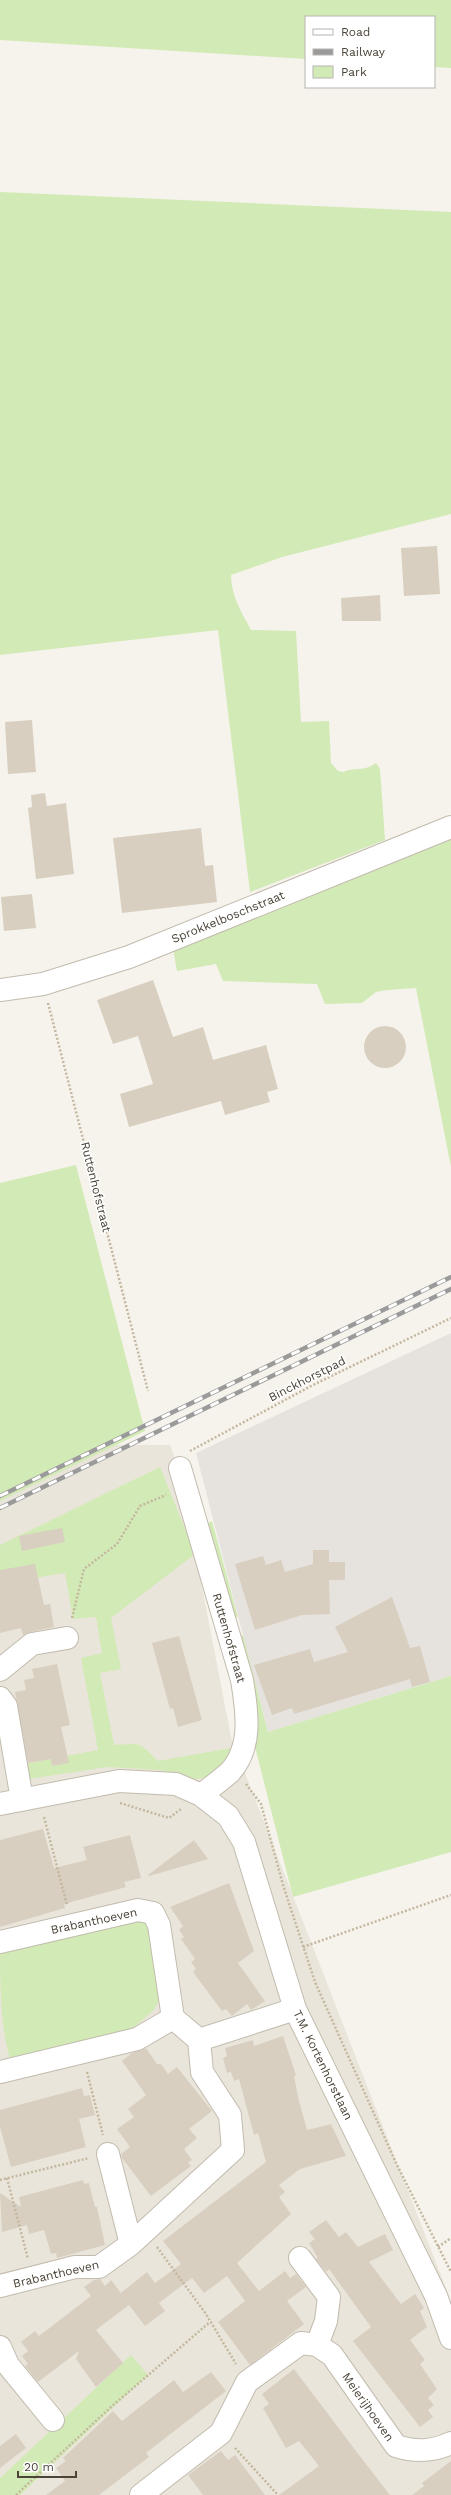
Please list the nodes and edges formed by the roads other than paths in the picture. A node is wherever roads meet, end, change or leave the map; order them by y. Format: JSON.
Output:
{"nodes":[{"id":1,"x":451,"y":827,"type":"edge"},
{"id":2,"x":0,"y":990,"type":"edge"},
{"id":3,"x":182,"y":1477,"type":"road end"},
{"id":4,"x":67,"y":1638,"type":"road end"},
{"id":5,"x":0,"y":1670,"type":"edge"},
{"id":6,"x":0,"y":1698,"type":"edge"},
{"id":7,"x":201,"y":1795,"type":"junction"},
{"id":8,"x":22,"y":1800,"type":"junction"},
{"id":9,"x":0,"y":1804,"type":"edge"},
{"id":10,"x":0,"y":1942,"type":"edge"},
{"id":11,"x":295,"y":2009,"type":"junction"},
{"id":12,"x":173,"y":2018,"type":"junction"},
{"id":13,"x":199,"y":2040,"type":"junction"},
{"id":14,"x":1,"y":2068,"type":"edge"},
{"id":15,"x":108,"y":2154,"type":"road end"},
{"id":16,"x":138,"y":2237,"type":"junction"},
{"id":17,"x":300,"y":2258,"type":"dead end"},
{"id":18,"x":0,"y":2286,"type":"edge"},
{"id":19,"x":451,"y":2338,"type":"edge"},
{"id":20,"x":317,"y":2345,"type":"junction"},
{"id":21,"x":0,"y":2347,"type":"edge"},
{"id":22,"x":53,"y":2420,"type":"dead end"},
{"id":23,"x":451,"y":2443,"type":"edge"},
{"id":24,"x":164,"y":2488,"type":"edge"},
{"id":25,"x":141,"y":2495,"type":"edge"}],
"edges":[{"from":1,"to":2,"type":"street","name":"Sprokkelboschstraat"},
{"from":3,"to":7,"type":"street","name":"Ruttenhofstraat"},
{"from":4,"to":5,"type":"street"},
{"from":6,"to":8,"type":"street"},
{"from":7,"to":8,"type":"street","name":"T.M. Kortenhorstlaan"},
{"from":7,"to":11,"type":"street","name":"T.M. Kortenhorstlaan"},
{"from":8,"to":9,"type":"street","name":"T.M. Kortenhorstlaan"},
{"from":10,"to":12,"type":"street","name":"Brabanthoeven"},
{"from":11,"to":13,"type":"street"},
{"from":11,"to":19,"type":"street","name":"T.M. Kortenhorstlaan"},
{"from":12,"to":13,"type":"street"},
{"from":12,"to":14,"type":"street"},
{"from":13,"to":16,"type":"street","name":"Brabanthoeven"},
{"from":15,"to":16,"type":"street"},
{"from":16,"to":18,"type":"street","name":"Brabanthoeven"},
{"from":17,"to":20,"type":"street"},
{"from":20,"to":23,"type":"street","name":"Meierijhoeven"},
{"from":20,"to":24,"type":"street"},
{"from":21,"to":22,"type":"street"},
{"from":24,"to":25,"type":"street"}]}
